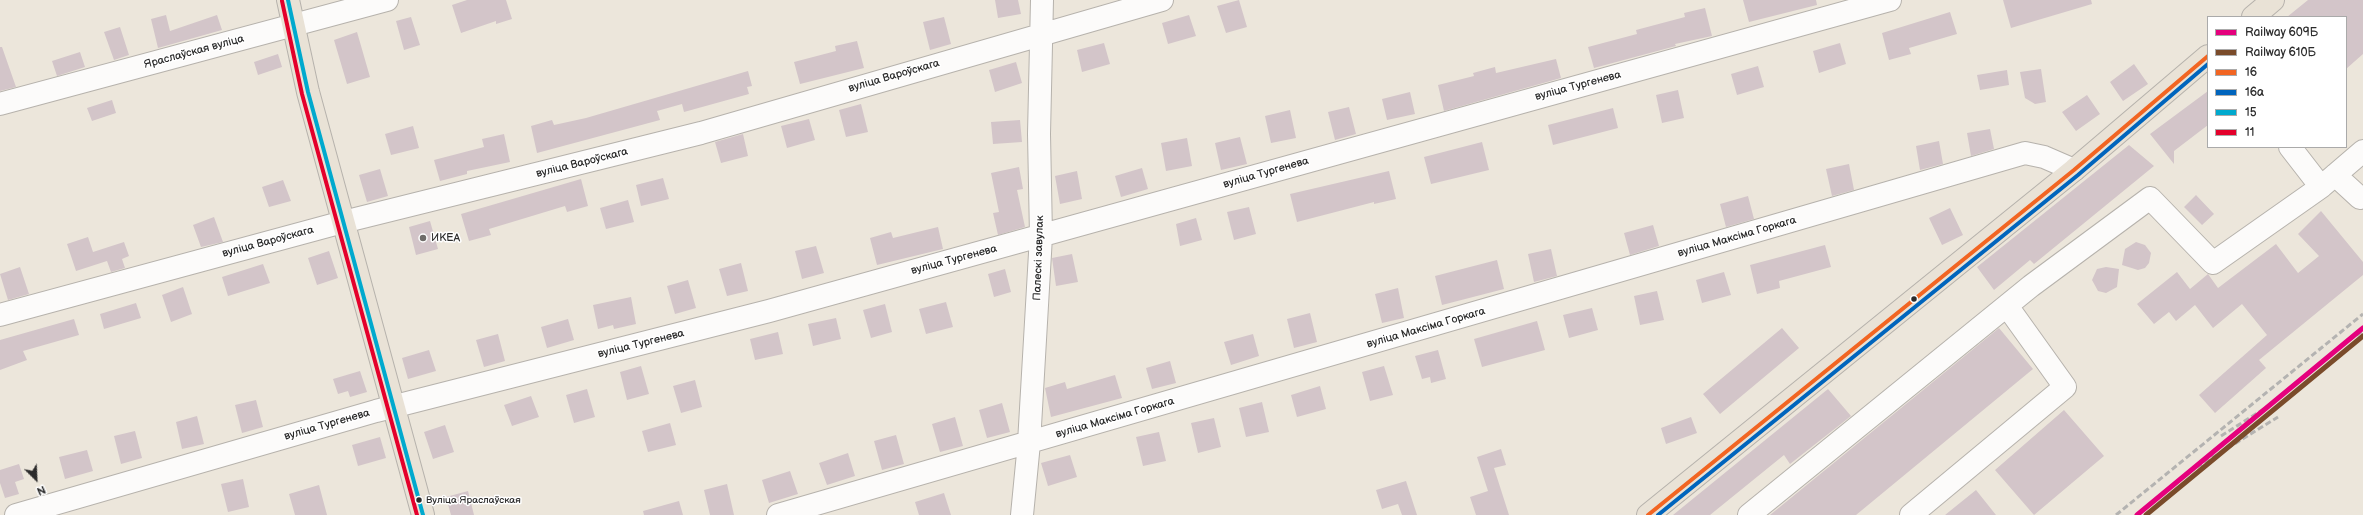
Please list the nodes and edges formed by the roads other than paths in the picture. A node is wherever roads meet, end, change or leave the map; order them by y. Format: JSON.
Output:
{"nodes":[{"id":1,"x":288,"y":0,"type":"edge"},
{"id":2,"x":387,"y":0,"type":"edge"},
{"id":3,"x":1042,"y":0,"type":"edge"},
{"id":4,"x":1162,"y":0,"type":"edge"},
{"id":5,"x":1890,"y":0,"type":"edge"},
{"id":6,"x":2273,"y":0,"type":"edge"},
{"id":7,"x":2254,"y":11,"type":"edge"},
{"id":8,"x":293,"y":25,"type":"junction"},
{"id":9,"x":1040,"y":33,"type":"junction"},
{"id":10,"x":2207,"y":57,"type":"edge"},
{"id":11,"x":0,"y":104,"type":"edge"},
{"id":12,"x":2291,"y":148,"type":"edge"},
{"id":13,"x":2363,"y":151,"type":"edge"},
{"id":14,"x":2074,"y":170,"type":"junction"},
{"id":15,"x":2322,"y":177,"type":"junction"},
{"id":16,"x":2363,"y":197,"type":"edge"},
{"id":17,"x":343,"y":222,"type":"junction"},
{"id":18,"x":1041,"y":236,"type":"junction"},
{"id":19,"x":2007,"y":306,"type":"junction"},
{"id":20,"x":0,"y":314,"type":"edge"},
{"id":21,"x":392,"y":408,"type":"junction"},
{"id":22,"x":1029,"y":443,"type":"junction"},
{"id":23,"x":16,"y":515,"type":"edge"},
{"id":24,"x":422,"y":515,"type":"edge"},
{"id":25,"x":778,"y":515,"type":"edge"},
{"id":26,"x":1022,"y":515,"type":"edge"},
{"id":27,"x":1648,"y":515,"type":"edge"},
{"id":28,"x":1749,"y":515,"type":"edge"},
{"id":29,"x":1911,"y":515,"type":"edge"}],
"edges":[{"from":1,"to":8,"type":"main road"},
{"from":2,"to":8,"type":"street","name":"Яраслаўская вуліца"},
{"from":3,"to":9,"type":"street","name":"Палескі завулак"},
{"from":4,"to":9,"type":"street","name":"вуліца Вароўскага"},
{"from":5,"to":18,"type":"street","name":"вуліца Тургенева"},
{"from":6,"to":7,"type":"main road"},
{"from":8,"to":11,"type":"street","name":"Яраслаўская вуліца"},
{"from":8,"to":17,"type":"main road"},
{"from":9,"to":17,"type":"street","name":"вуліца Вароўскага"},
{"from":9,"to":18,"type":"street","name":"Палескі завулак"},
{"from":10,"to":14,"type":"main road"},
{"from":12,"to":15,"type":"street"},
{"from":13,"to":15,"type":"street"},
{"from":14,"to":22,"type":"street","name":"вуліца Максіма Горкага"},
{"from":14,"to":27,"type":"main road"},
{"from":15,"to":16,"type":"street"},
{"from":15,"to":19,"type":"street"},
{"from":17,"to":20,"type":"street","name":"вуліца Вароўскага"},
{"from":17,"to":21,"type":"main road"},
{"from":18,"to":21,"type":"street","name":"вуліца Тургенева"},
{"from":18,"to":22,"type":"street","name":"Палескі завулак"},
{"from":19,"to":28,"type":"street"},
{"from":19,"to":29,"type":"street"},
{"from":21,"to":23,"type":"street","name":"вуліца Тургенева"},
{"from":21,"to":24,"type":"main road"},
{"from":22,"to":25,"type":"street","name":"вуліца Максіма Горкага"},
{"from":22,"to":26,"type":"street","name":"Палескі завулак"}]}
